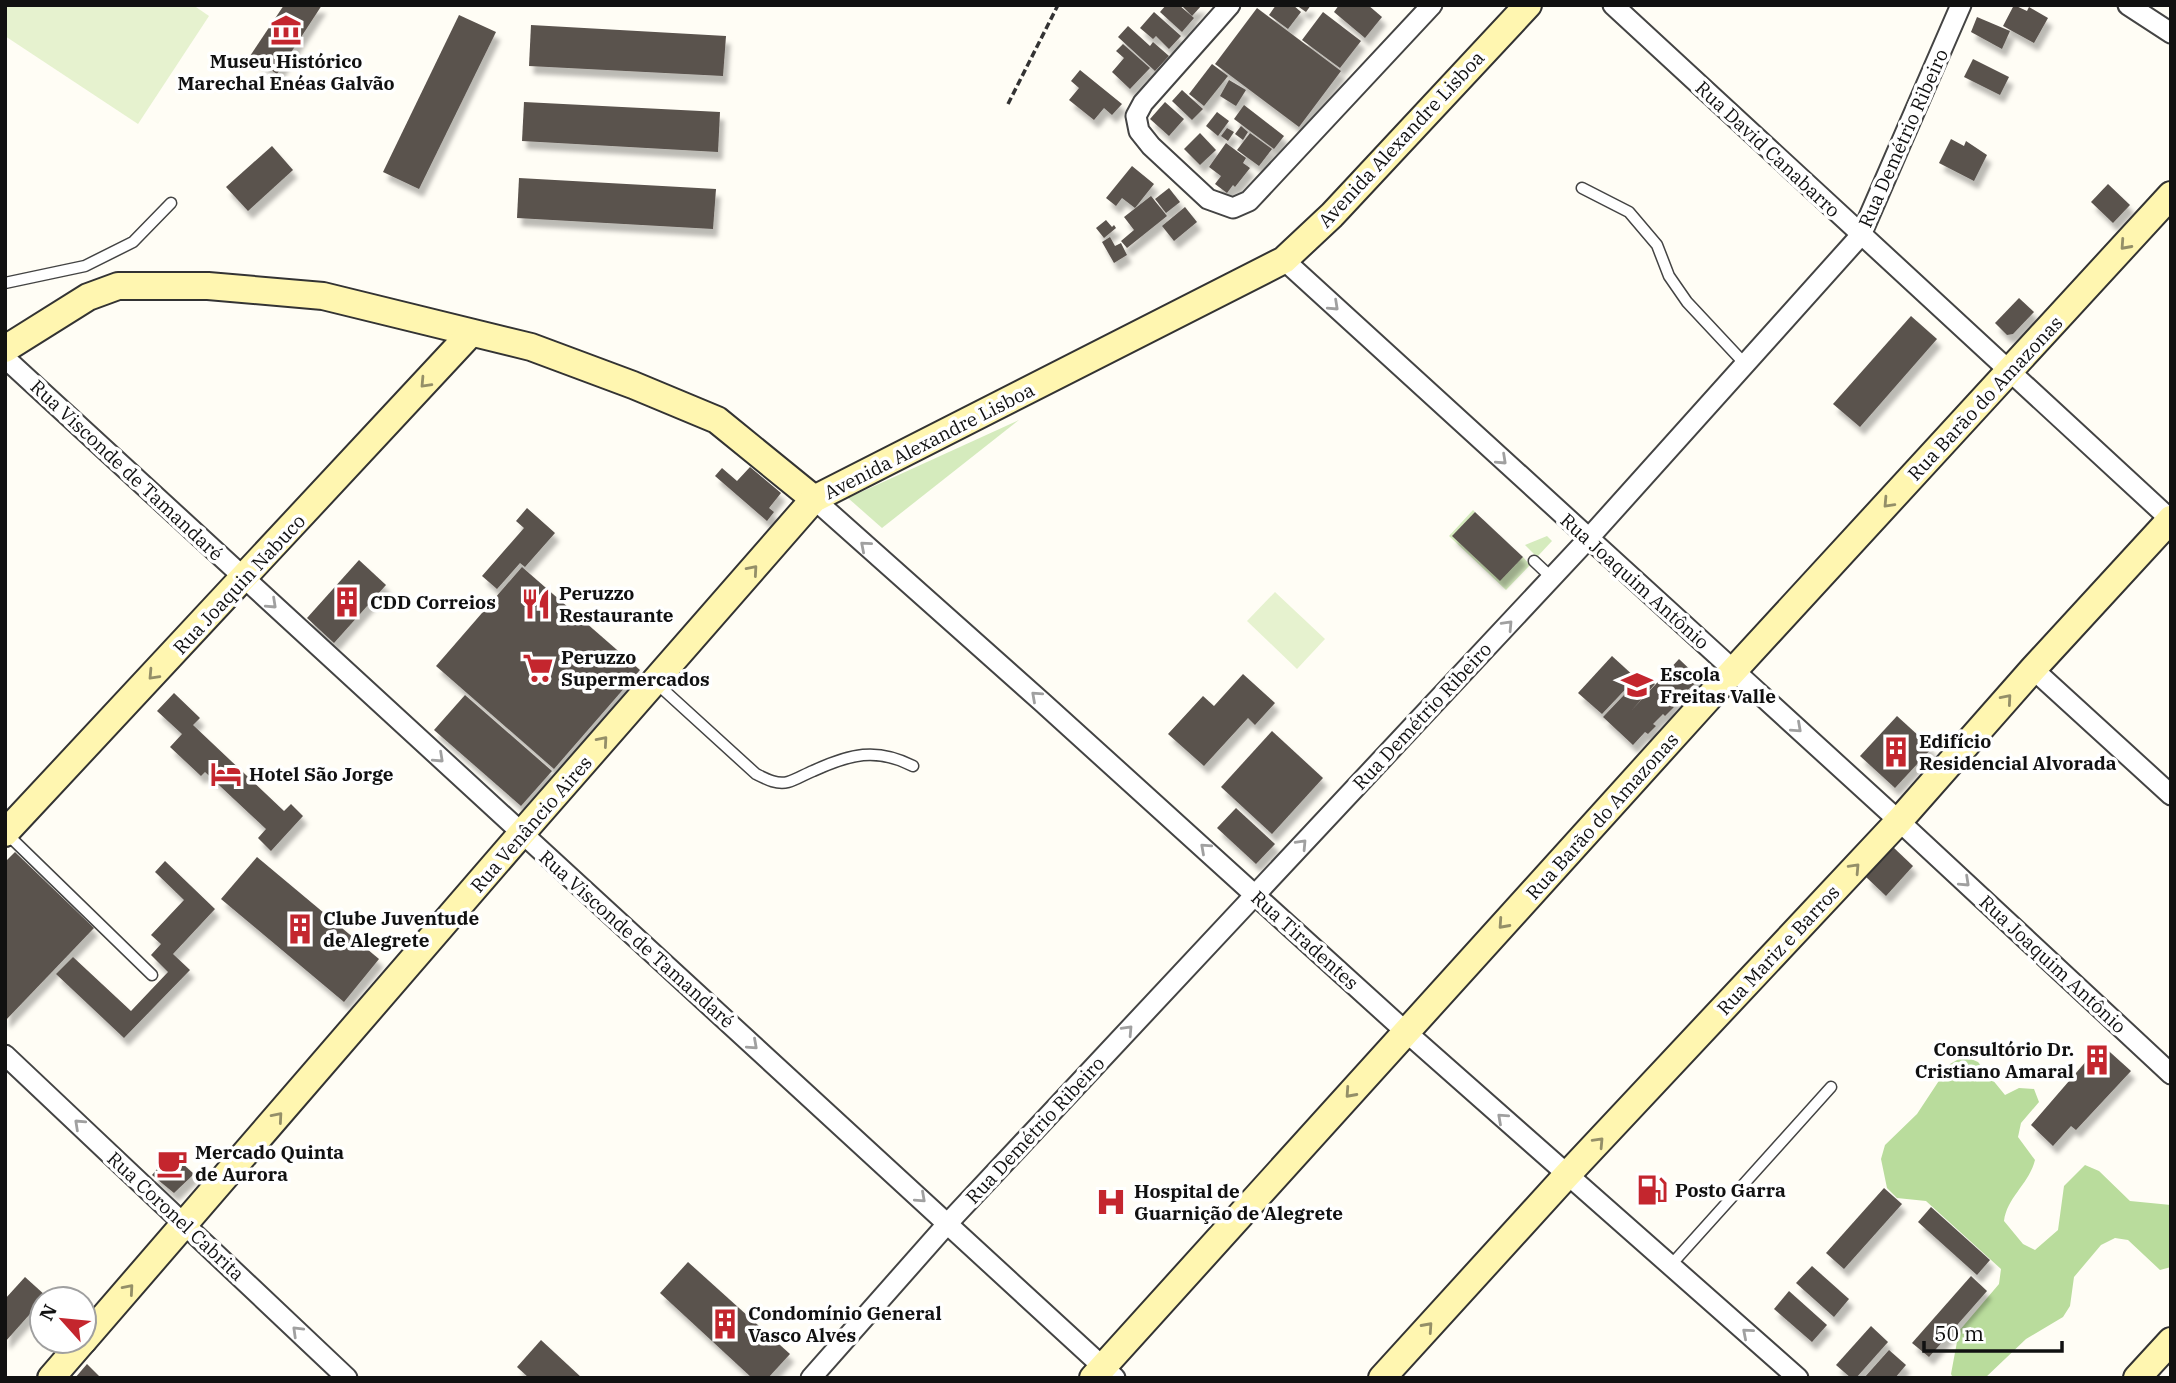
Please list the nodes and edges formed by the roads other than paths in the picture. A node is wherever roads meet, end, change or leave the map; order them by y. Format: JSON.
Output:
{"nodes":[{"id":1,"x":1230,"y":5,"type":"edge"},
{"id":2,"x":1432,"y":5,"type":"edge"},
{"id":3,"x":1528,"y":5,"type":"edge"},
{"id":4,"x":1613,"y":5,"type":"edge"},
{"id":5,"x":1961,"y":5,"type":"edge"},
{"id":6,"x":2128,"y":5,"type":"edge"},
{"id":7,"x":2171,"y":33,"type":"edge"},
{"id":8,"x":1582,"y":188,"type":"dead end"},
{"id":9,"x":2171,"y":195,"type":"edge"},
{"id":10,"x":172,"y":203,"type":"dead end"},
{"id":11,"x":1861,"y":235,"type":"junction"},
{"id":12,"x":1284,"y":260,"type":"junction"},
{"id":13,"x":5,"y":283,"type":"edge"},
{"id":14,"x":471,"y":333,"type":"junction"},
{"id":15,"x":5,"y":349,"type":"edge"},
{"id":16,"x":5,"y":358,"type":"edge"},
{"id":17,"x":1745,"y":364,"type":"junction"},
{"id":18,"x":2011,"y":370,"type":"junction"},
{"id":19,"x":814,"y":499,"type":"junction"},
{"id":20,"x":2171,"y":520,"type":"edge"},
{"id":21,"x":1588,"y":539,"type":"junction"},
{"id":22,"x":1534,"y":561,"type":"dead end"},
{"id":23,"x":244,"y":578,"type":"junction"},
{"id":24,"x":1552,"y":578,"type":"junction"},
{"id":25,"x":2033,"y":669,"type":"junction"},
{"id":26,"x":1734,"y":670,"type":"junction"},
{"id":27,"x":655,"y":682,"type":"junction"},
{"id":28,"x":913,"y":766,"type":"dead end"},
{"id":29,"x":2171,"y":795,"type":"edge"},
{"id":30,"x":1899,"y":821,"type":"junction"},
{"id":31,"x":5,"y":833,"type":"edge"},
{"id":32,"x":522,"y":833,"type":"junction"},
{"id":33,"x":1255,"y":894,"type":"junction"},
{"id":34,"x":152,"y":975,"type":"dead end"},
{"id":35,"x":1405,"y":1031,"type":"junction"},
{"id":36,"x":5,"y":1055,"type":"edge"},
{"id":37,"x":2171,"y":1074,"type":"edge"},
{"id":38,"x":1831,"y":1087,"type":"dead end"},
{"id":39,"x":1567,"y":1175,"type":"junction"},
{"id":40,"x":948,"y":1223,"type":"junction"},
{"id":41,"x":186,"y":1224,"type":"junction"},
{"id":42,"x":1670,"y":1266,"type":"junction"},
{"id":43,"x":98,"y":1325,"type":"edge"},
{"id":44,"x":2171,"y":1341,"type":"edge"},
{"id":45,"x":72,"y":1355,"type":"edge"},
{"id":46,"x":1104,"y":1374,"type":"edge"},
{"id":47,"x":51,"y":1378,"type":"edge"},
{"id":48,"x":347,"y":1378,"type":"edge"},
{"id":49,"x":811,"y":1378,"type":"edge"},
{"id":50,"x":1382,"y":1378,"type":"edge"},
{"id":51,"x":1798,"y":1378,"type":"edge"},
{"id":52,"x":2137,"y":1378,"type":"edge"}],
"edges":[{"from":1,"to":2,"type":"street"},
{"from":3,"to":12,"type":"street","name":"Avenida Alexandre Lisboa"},
{"from":4,"to":11,"type":"street","name":"Rua David Canabarro"},
{"from":5,"to":11,"type":"street","name":"Rua Demétrio Ribeiro"},
{"from":6,"to":7,"type":"street"},
{"from":8,"to":17,"type":"lane"},
{"from":9,"to":18,"type":"street","name":"Rua Barão do Amazonas","one_way":true},
{"from":10,"to":13,"type":"lane"},
{"from":11,"to":17,"type":"street","name":"Rua Demétrio Ribeiro"},
{"from":11,"to":18,"type":"street","name":"Rua David Canabarro"},
{"from":12,"to":19,"type":"street","name":"Avenida Alexandre Lisboa"},
{"from":12,"to":21,"type":"street","name":"Rua Joaquim Antônio","one_way":true},
{"from":14,"to":15,"type":"street","name":"Avenida Alexandre Lisboa"},
{"from":14,"to":19,"type":"street","name":"Avenida Alexandre Lisboa"},
{"from":14,"to":23,"type":"street","name":"Rua Joaquin Nabuco","one_way":true},
{"from":16,"to":23,"type":"street","name":"Rua Visconde de Tamandaré"},
{"from":17,"to":21,"type":"street","name":"Rua Demétrio Ribeiro"},
{"from":18,"to":20,"type":"street","name":"Rua David Canabarro"},
{"from":18,"to":26,"type":"street","name":"Rua Barão do Amazonas","one_way":true},
{"from":27,"to":19,"type":"street","name":"Rua Venâncio Aires","one_way":true},
{"from":33,"to":19,"type":"street","name":"Rua Tiradentes","one_way":true},
{"from":20,"to":25,"type":"street","name":"Rua Mariz e Barros"},
{"from":21,"to":24,"type":"street","name":"Rua Demétrio Ribeiro"},
{"from":21,"to":26,"type":"street","name":"Rua Joaquim Antônio"},
{"from":22,"to":24,"type":"lane"},
{"from":23,"to":31,"type":"street","name":"Rua Joaquin Nabuco","one_way":true},
{"from":23,"to":32,"type":"street","name":"Rua Visconde de Tamandaré","one_way":true},
{"from":33,"to":24,"type":"street","name":"Rua Demétrio Ribeiro","one_way":true},
{"from":25,"to":29,"type":"street"},
{"from":30,"to":25,"type":"street","name":"Rua Mariz e Barros","one_way":true},
{"from":26,"to":30,"type":"street","name":"Rua Joaquim Antônio","one_way":true},
{"from":26,"to":35,"type":"street","name":"Rua Barão do Amazonas","one_way":true},
{"from":27,"to":28,"type":"lane"},
{"from":32,"to":27,"type":"street","name":"Rua Venâncio Aires","one_way":true},
{"from":30,"to":37,"type":"street","name":"Rua Joaquim Antônio","one_way":true},
{"from":39,"to":30,"type":"street","name":"Rua Mariz e Barros","one_way":true},
{"from":31,"to":34,"type":"lane"},
{"from":32,"to":40,"type":"street","name":"Rua Visconde de Tamandaré","one_way":true},
{"from":41,"to":32,"type":"street","name":"Rua Venâncio Aires","one_way":true},
{"from":33,"to":35,"type":"street","name":"Rua Tiradentes"},
{"from":40,"to":33,"type":"street","name":"Rua Demétrio Ribeiro","one_way":true},
{"from":39,"to":35,"type":"street","name":"Rua Tiradentes","one_way":true},
{"from":35,"to":46,"type":"street","name":"Rua Barão do Amazonas","one_way":true},
{"from":41,"to":36,"type":"street","name":"Rua Coronel Cabrita","one_way":true},
{"from":38,"to":42,"type":"lane"},
{"from":39,"to":42,"type":"street","name":"Rua Tiradentes"},
{"from":50,"to":39,"type":"street","name":"Rua Mariz e Barros","one_way":true},
{"from":40,"to":46,"type":"street","name":"Rua Visconde de Tamandaré"},
{"from":40,"to":49,"type":"street","name":"Rua Demétrio Ribeiro"},
{"from":43,"to":41,"type":"street","name":"Rua Venâncio Aires","one_way":true},
{"from":48,"to":41,"type":"street","name":"Rua Coronel Cabrita","one_way":true},
{"from":51,"to":42,"type":"street","name":"Rua Tiradentes","one_way":true},
{"from":44,"to":52,"type":"street"},
{"from":45,"to":47,"type":"street","name":"Rua Venâncio Aires"}]}
